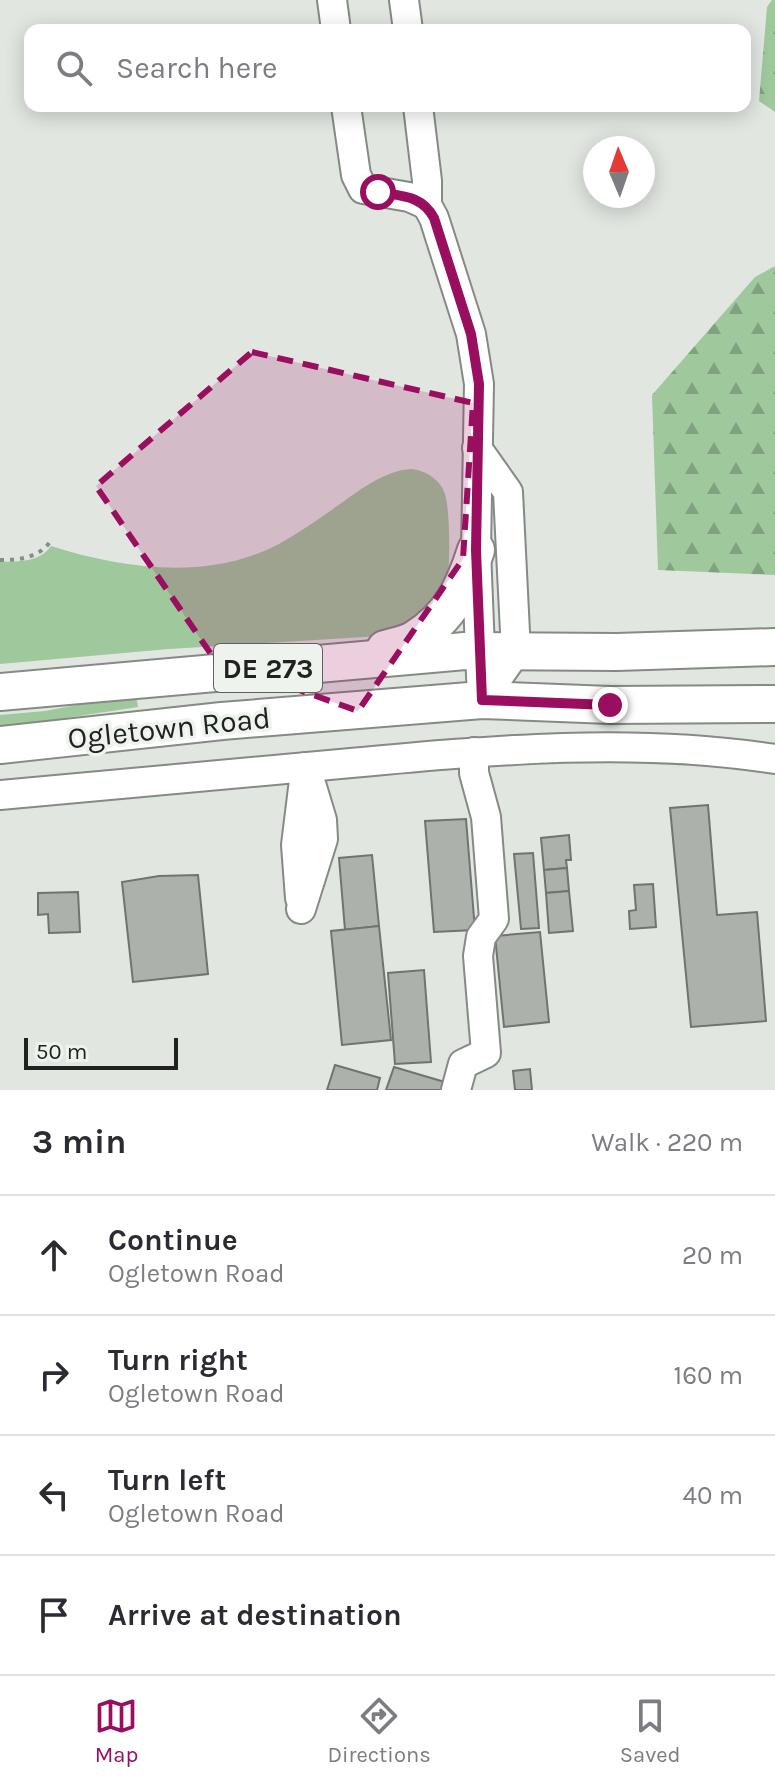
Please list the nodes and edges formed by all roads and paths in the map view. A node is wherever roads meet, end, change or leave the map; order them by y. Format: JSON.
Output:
{"nodes":[{"id":1,"x":332,"y":0,"type":"edge"},
{"id":2,"x":404,"y":0,"type":"edge"},
{"id":3,"x":335,"y":24,"type":"edge"},
{"id":4,"x":407,"y":24,"type":"edge"},
{"id":5,"x":347,"y":112,"type":"edge"},
{"id":6,"x":419,"y":112,"type":"edge"},
{"id":7,"x":427,"y":205,"type":"junction"},
{"id":8,"x":477,"y":448,"type":"junction"},
{"id":9,"x":50,"y":542,"type":"dead end"},
{"id":10,"x":476,"y":550,"type":"junction"},
{"id":11,"x":0,"y":560,"type":"edge"},
{"id":12,"x":775,"y":647,"type":"edge"},
{"id":13,"x":480,"y":652,"type":"junction"},
{"id":14,"x":516,"y":652,"type":"junction"},
{"id":15,"x":349,"y":661,"type":"junction"},
{"id":16,"x":0,"y":692,"type":"edge"},
{"id":17,"x":482,"y":700,"type":"junction"},
{"id":18,"x":775,"y":704,"type":"edge"},
{"id":19,"x":0,"y":745,"type":"edge"},
{"id":20,"x":474,"y":752,"type":"junction"},
{"id":21,"x":775,"y":759,"type":"edge"},
{"id":22,"x":0,"y":795,"type":"edge"},
{"id":23,"x":456,"y":1090,"type":"edge"}],
"edges":[{"from":1,"to":3,"type":"street"},
{"from":2,"to":4,"type":"street"},
{"from":5,"to":7,"type":"street"},
{"from":6,"to":7,"type":"street"},
{"from":7,"to":8,"type":"street"},
{"from":8,"to":10,"type":"street"},
{"from":8,"to":14,"type":"street"},
{"from":9,"to":11,"type":"path"},
{"from":10,"to":13,"type":"street"},
{"from":10,"to":15,"type":"main road"},
{"from":12,"to":14,"type":"main road","name":"Ogletown Road","number":"DE 273"},
{"from":13,"to":14,"type":"main road","name":"Ogletown Road","number":"DE 273"},
{"from":13,"to":15,"type":"main road","name":"Ogletown Road","number":"DE 273"},
{"from":13,"to":17,"type":"street"},
{"from":14,"to":17,"type":"street"},
{"from":15,"to":16,"type":"main road","name":"Ogletown Road","number":"DE 273"},
{"from":17,"to":18,"type":"main road","name":"Ogletown Road","number":"DE 273"},
{"from":17,"to":19,"type":"main road","name":"Ogletown Road","number":"DE 273"},
{"from":20,"to":21,"type":"street"},
{"from":20,"to":22,"type":"street"},
{"from":20,"to":23,"type":"street"}]}
